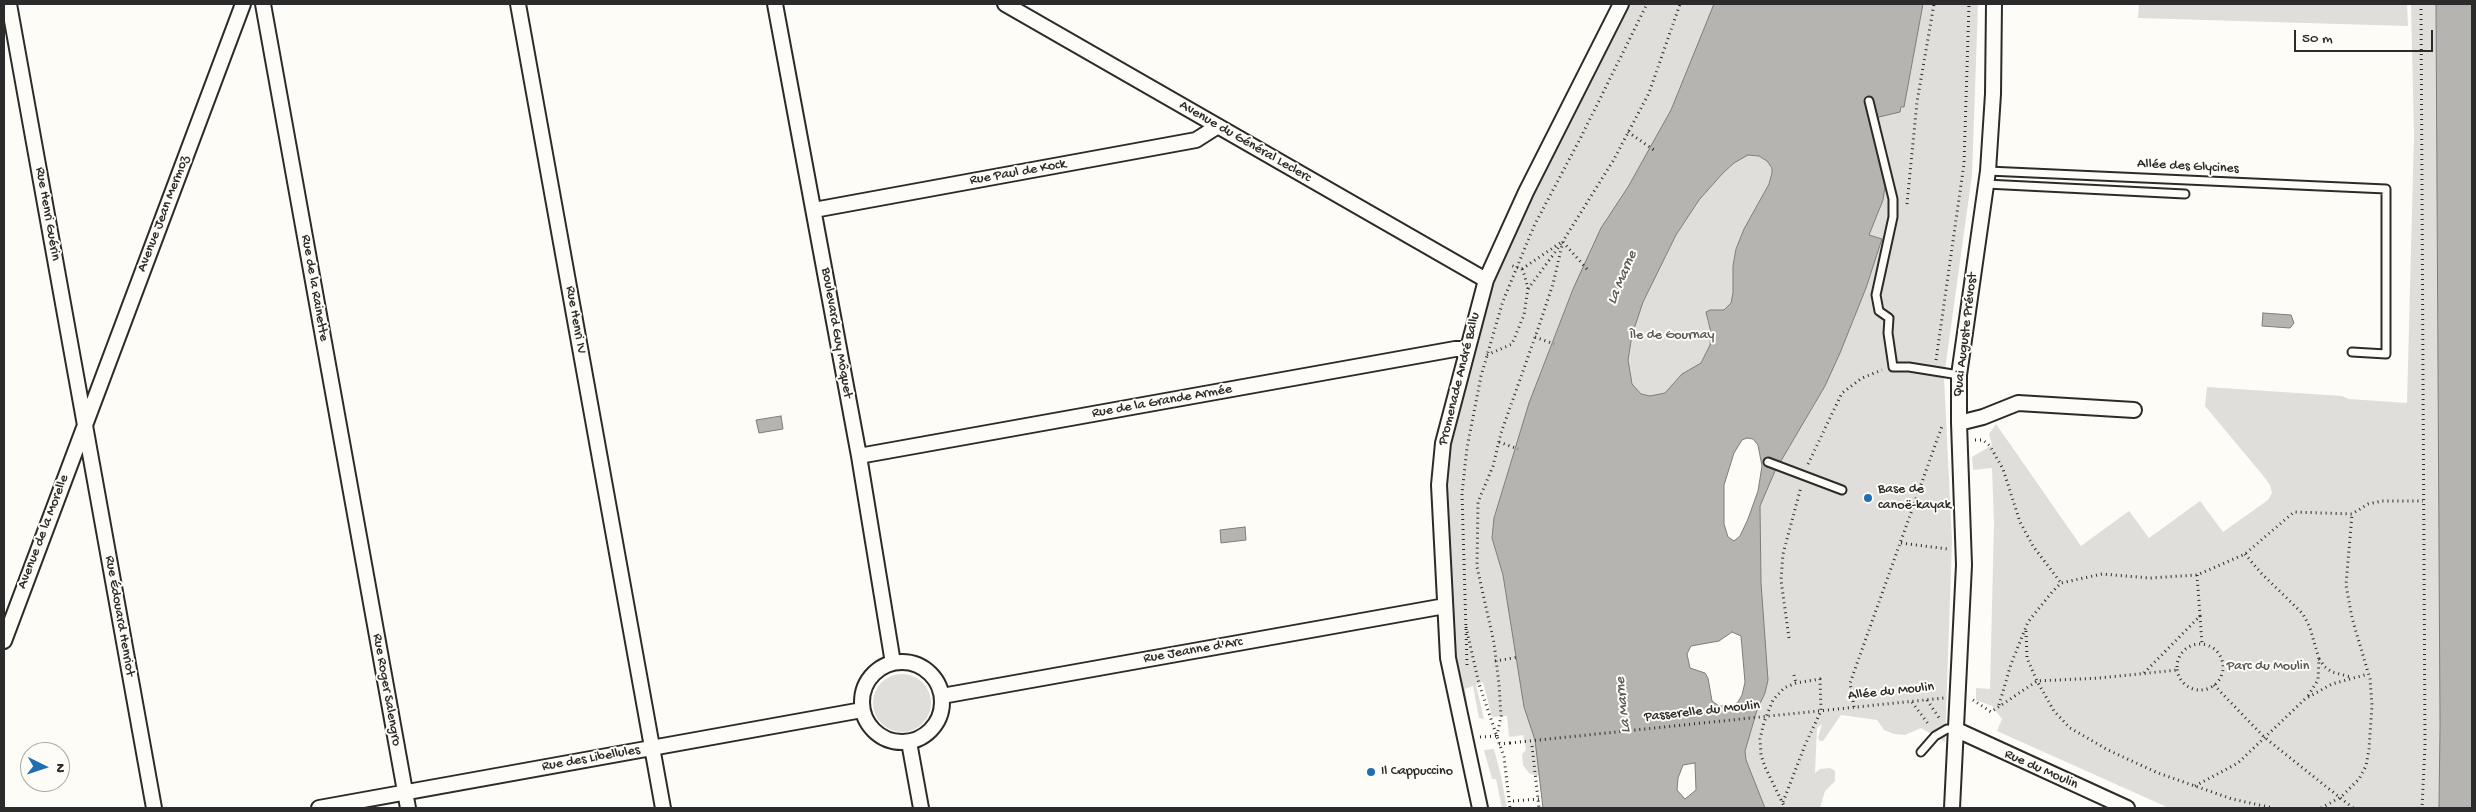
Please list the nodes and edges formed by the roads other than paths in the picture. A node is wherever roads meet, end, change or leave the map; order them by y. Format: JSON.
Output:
{"nodes":[{"id":1,"x":9,"y":4,"type":"edge"},
{"id":2,"x":243,"y":4,"type":"edge"},
{"id":3,"x":263,"y":4,"type":"edge"},
{"id":4,"x":518,"y":4,"type":"edge"},
{"id":5,"x":775,"y":4,"type":"edge"},
{"id":6,"x":1005,"y":4,"type":"edge"},
{"id":7,"x":1620,"y":4,"type":"edge"},
{"id":8,"x":1994,"y":4,"type":"edge"},
{"id":9,"x":1869,"y":101,"type":"dead end"},
{"id":10,"x":1218,"y":126,"type":"junction"},
{"id":11,"x":1987,"y":177,"type":"junction"},
{"id":12,"x":2185,"y":194,"type":"dead end"},
{"id":13,"x":814,"y":210,"type":"junction"},
{"id":14,"x":1486,"y":280,"type":"junction"},
{"id":15,"x":1466,"y":350,"type":"junction"},
{"id":16,"x":2352,"y":352,"type":"dead end"},
{"id":17,"x":1959,"y":375,"type":"junction"},
{"id":18,"x":2134,"y":410,"type":"dead end"},
{"id":19,"x":1958,"y":423,"type":"junction"},
{"id":20,"x":85,"y":424,"type":"junction"},
{"id":21,"x":859,"y":456,"type":"junction"},
{"id":22,"x":1768,"y":462,"type":"dead end"},
{"id":23,"x":1842,"y":490,"type":"dead end"},
{"id":24,"x":365,"y":572,"type":"joint"},
{"id":25,"x":1445,"y":606,"type":"junction"},
{"id":26,"x":4,"y":641,"type":"edge"},
{"id":27,"x":893,"y":663,"type":"junction"},
{"id":28,"x":942,"y":696,"type":"junction"},
{"id":29,"x":862,"y":710,"type":"junction"},
{"id":30,"x":1957,"y":730,"type":"junction"},
{"id":31,"x":909,"y":742,"type":"junction"},
{"id":32,"x":652,"y":748,"type":"junction"},
{"id":33,"x":1921,"y":752,"type":"dead end"},
{"id":34,"x":405,"y":793,"type":"junction"},
{"id":35,"x":154,"y":808,"type":"edge"},
{"id":36,"x":320,"y":808,"type":"edge"},
{"id":37,"x":408,"y":808,"type":"edge"},
{"id":38,"x":663,"y":808,"type":"edge"},
{"id":39,"x":921,"y":808,"type":"edge"},
{"id":40,"x":1480,"y":808,"type":"edge"},
{"id":41,"x":1952,"y":808,"type":"edge"},
{"id":42,"x":2127,"y":808,"type":"edge"}],
"edges":[{"from":1,"to":20,"type":"street","name":"Rue Henri Guérin"},
{"from":2,"to":20,"type":"street","name":"Avenue Jean Mermoz"},
{"from":3,"to":24,"type":"street","name":"Rue de la Rainette"},
{"from":4,"to":32,"type":"street","name":"Rue Henri IV"},
{"from":5,"to":13,"type":"street","name":"Boulevard Guy Môquet"},
{"from":6,"to":10,"type":"street","name":"Avenue du Général Leclerc"},
{"from":7,"to":14,"type":"street","name":"Promenade André Ballu"},
{"from":8,"to":11,"type":"street","name":"Quai Auguste Prévost"},
{"from":9,"to":17,"type":"lane"},
{"from":10,"to":13,"type":"street","name":"Rue Paul de Kock"},
{"from":10,"to":14,"type":"street","name":"Avenue du Général Leclerc"},
{"from":11,"to":12,"type":"lane"},
{"from":11,"to":16,"type":"lane","name":"Allée des Glycines"},
{"from":11,"to":17,"type":"street","name":"Quai Auguste Prévost"},
{"from":13,"to":21,"type":"street","name":"Boulevard Guy Môquet"},
{"from":14,"to":15,"type":"street","name":"Promenade André Ballu"},
{"from":15,"to":21,"type":"street","name":"Rue de la Grande Armée"},
{"from":15,"to":25,"type":"street","name":"Promenade André Ballu"},
{"from":17,"to":19,"type":"street","name":"Quai Auguste Prévost"},
{"from":18,"to":19,"type":"street"},
{"from":19,"to":30,"type":"street","name":"Quai Auguste Prévost"},
{"from":20,"to":26,"type":"street","name":"Avenue de la Morelle"},
{"from":20,"to":35,"type":"street","name":"Rue Édouard Henriot"},
{"from":21,"to":27,"type":"street","name":"Boulevard Guy Môquet"},
{"from":22,"to":23,"type":"lane"},
{"from":24,"to":34,"type":"street","name":"Rue Roger Salengro"},
{"from":25,"to":28,"type":"street","name":"Rue Jeanne d'Arc"},
{"from":25,"to":40,"type":"street","name":"Promenade André Ballu"},
{"from":27,"to":28,"type":"street"},
{"from":27,"to":29,"type":"street"},
{"from":28,"to":31,"type":"street"},
{"from":29,"to":31,"type":"street"},
{"from":29,"to":32,"type":"street","name":"Rue des Libellules"},
{"from":30,"to":33,"type":"lane"},
{"from":30,"to":41,"type":"street","name":"Quai Auguste Prévost"},
{"from":30,"to":42,"type":"street","name":"Rue du Moulin"},
{"from":31,"to":39,"type":"street"},
{"from":32,"to":34,"type":"street","name":"Rue des Libellules"},
{"from":32,"to":38,"type":"street","name":"Rue Henri IV"},
{"from":34,"to":36,"type":"street","name":"Rue des Libellules"},
{"from":34,"to":37,"type":"street","name":"Rue Roger Salengro"}]}
